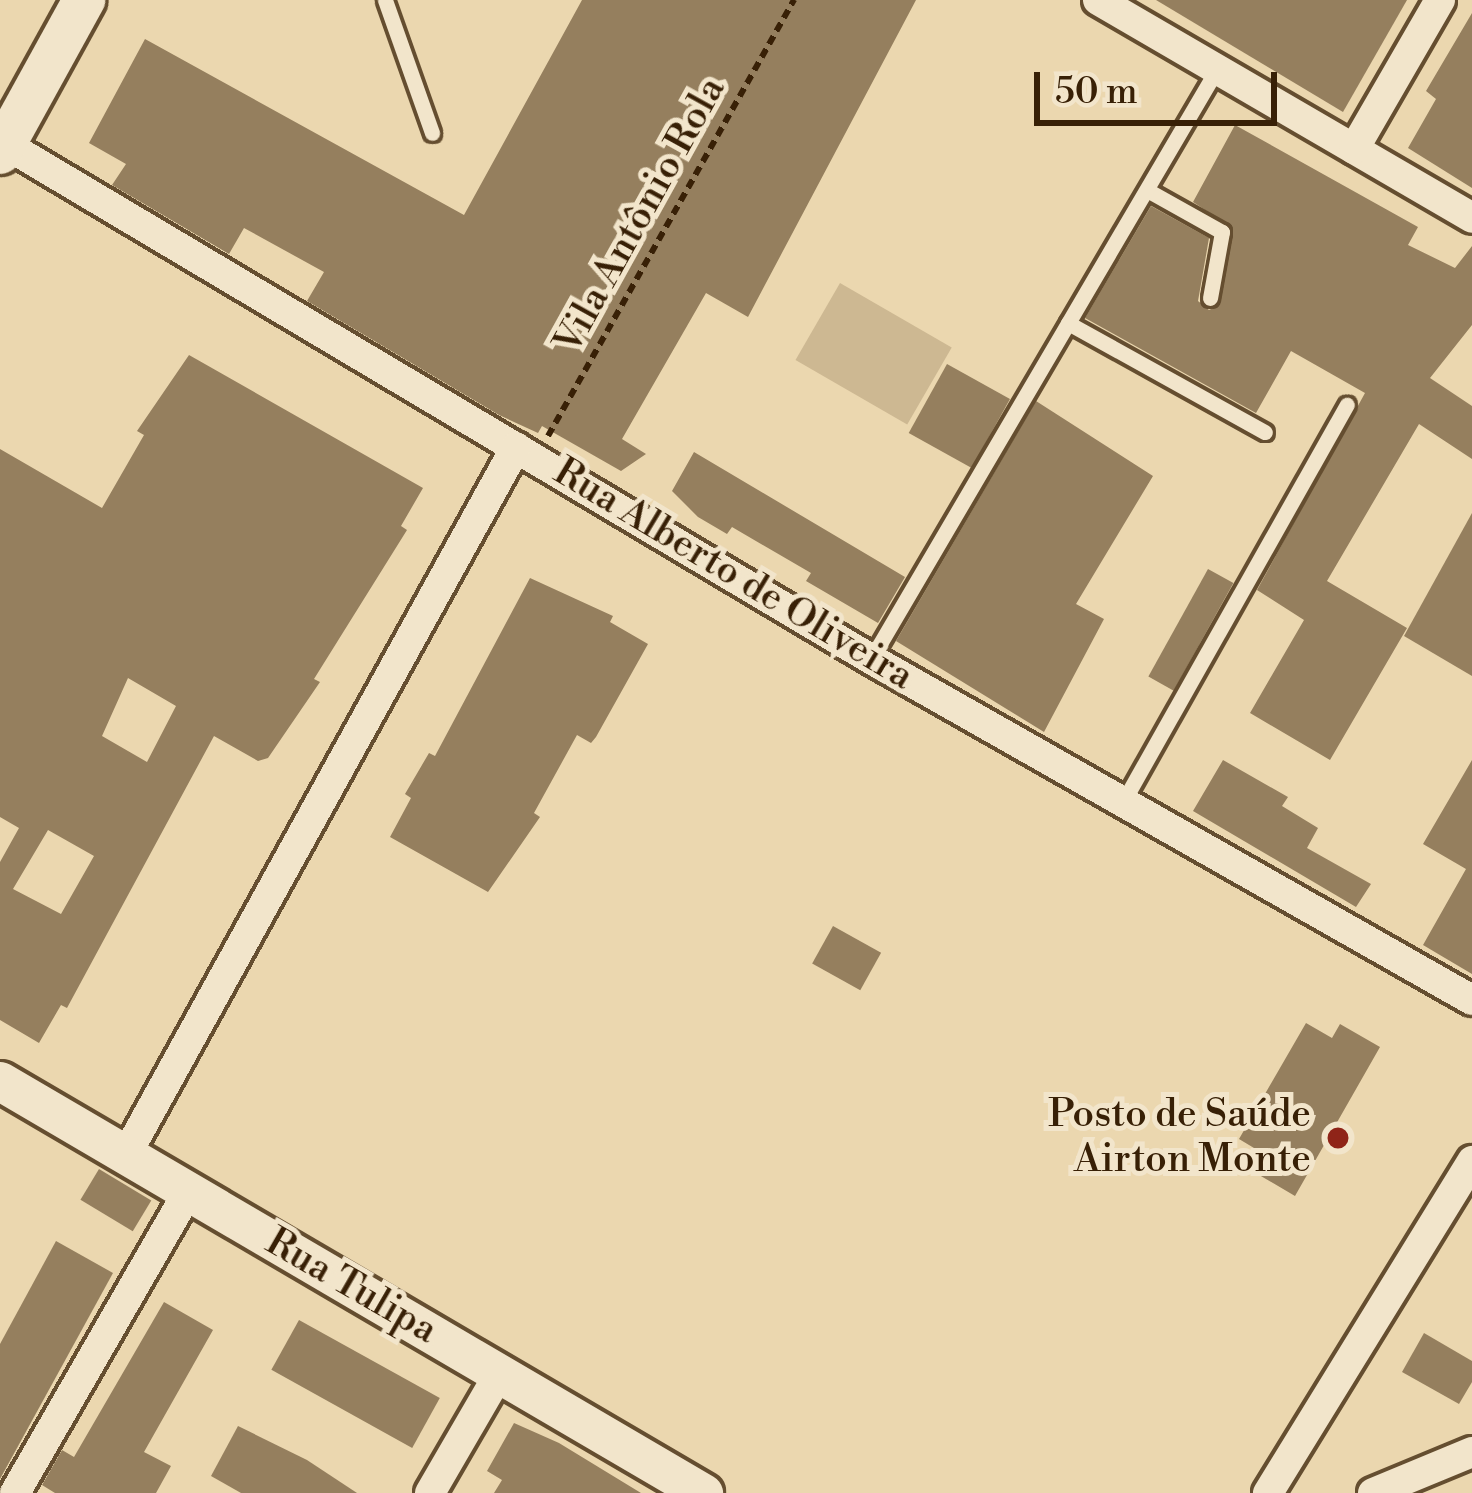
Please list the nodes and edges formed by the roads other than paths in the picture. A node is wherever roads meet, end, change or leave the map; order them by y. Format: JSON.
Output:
{"nodes":[{"id":1,"x":84,"y":0,"type":"edge"},
{"id":2,"x":385,"y":0,"type":"edge"},
{"id":3,"x":1440,"y":0,"type":"edge"},
{"id":4,"x":1101,"y":1,"type":"edge"},
{"id":5,"x":1217,"y":69,"type":"junction"},
{"id":6,"x":432,"y":133,"type":"dead end"},
{"id":7,"x":2,"y":146,"type":"edge"},
{"id":8,"x":1354,"y":149,"type":"junction"},
{"id":9,"x":1147,"y":190,"type":"junction"},
{"id":10,"x":1472,"y":218,"type":"edge"},
{"id":11,"x":1210,"y":298,"type":"dead end"},
{"id":12,"x":1068,"y":323,"type":"junction"},
{"id":13,"x":1348,"y":406,"type":"dead end"},
{"id":14,"x":1264,"y":432,"type":"dead end"},
{"id":15,"x":526,"y":453,"type":"junction"},
{"id":16,"x":872,"y":659,"type":"junction"},
{"id":17,"x":1123,"y":802,"type":"junction"},
{"id":18,"x":1472,"y":1000,"type":"edge"},
{"id":19,"x":0,"y":1081,"type":"edge"},
{"id":20,"x":126,"y":1155,"type":"junction"},
{"id":21,"x":1472,"y":1161,"type":"edge"},
{"id":22,"x":188,"y":1192,"type":"junction"},
{"id":23,"x":500,"y":1374,"type":"junction"},
{"id":24,"x":1472,"y":1452,"type":"edge"},
{"id":25,"x":15,"y":1493,"type":"edge"},
{"id":26,"x":430,"y":1493,"type":"edge"},
{"id":27,"x":703,"y":1493,"type":"edge"},
{"id":28,"x":1268,"y":1493,"type":"edge"},
{"id":29,"x":1372,"y":1493,"type":"edge"}],
"edges":[{"from":1,"to":7,"type":"main road"},
{"from":2,"to":6,"type":"lane"},
{"from":3,"to":8,"type":"street"},
{"from":4,"to":5,"type":"street"},
{"from":5,"to":8,"type":"street"},
{"from":5,"to":9,"type":"lane"},
{"from":7,"to":15,"type":"street","name":"Rua Alberto de Oliveira"},
{"from":8,"to":10,"type":"street"},
{"from":9,"to":11,"type":"lane"},
{"from":9,"to":12,"type":"lane"},
{"from":12,"to":14,"type":"lane"},
{"from":12,"to":16,"type":"lane"},
{"from":13,"to":17,"type":"lane"},
{"from":15,"to":16,"type":"street","name":"Rua Alberto de Oliveira"},
{"from":15,"to":20,"type":"street"},
{"from":16,"to":17,"type":"street","name":"Rua Alberto de Oliveira"},
{"from":17,"to":18,"type":"street","name":"Rua Alberto de Oliveira"},
{"from":19,"to":20,"type":"street","name":"Rua Tulipa"},
{"from":20,"to":22,"type":"street","name":"Rua Tulipa"},
{"from":21,"to":28,"type":"street"},
{"from":22,"to":23,"type":"street","name":"Rua Tulipa"},
{"from":22,"to":25,"type":"street"},
{"from":23,"to":26,"type":"street"},
{"from":23,"to":27,"type":"street","name":"Rua Tulipa"},
{"from":24,"to":29,"type":"street"}]}
